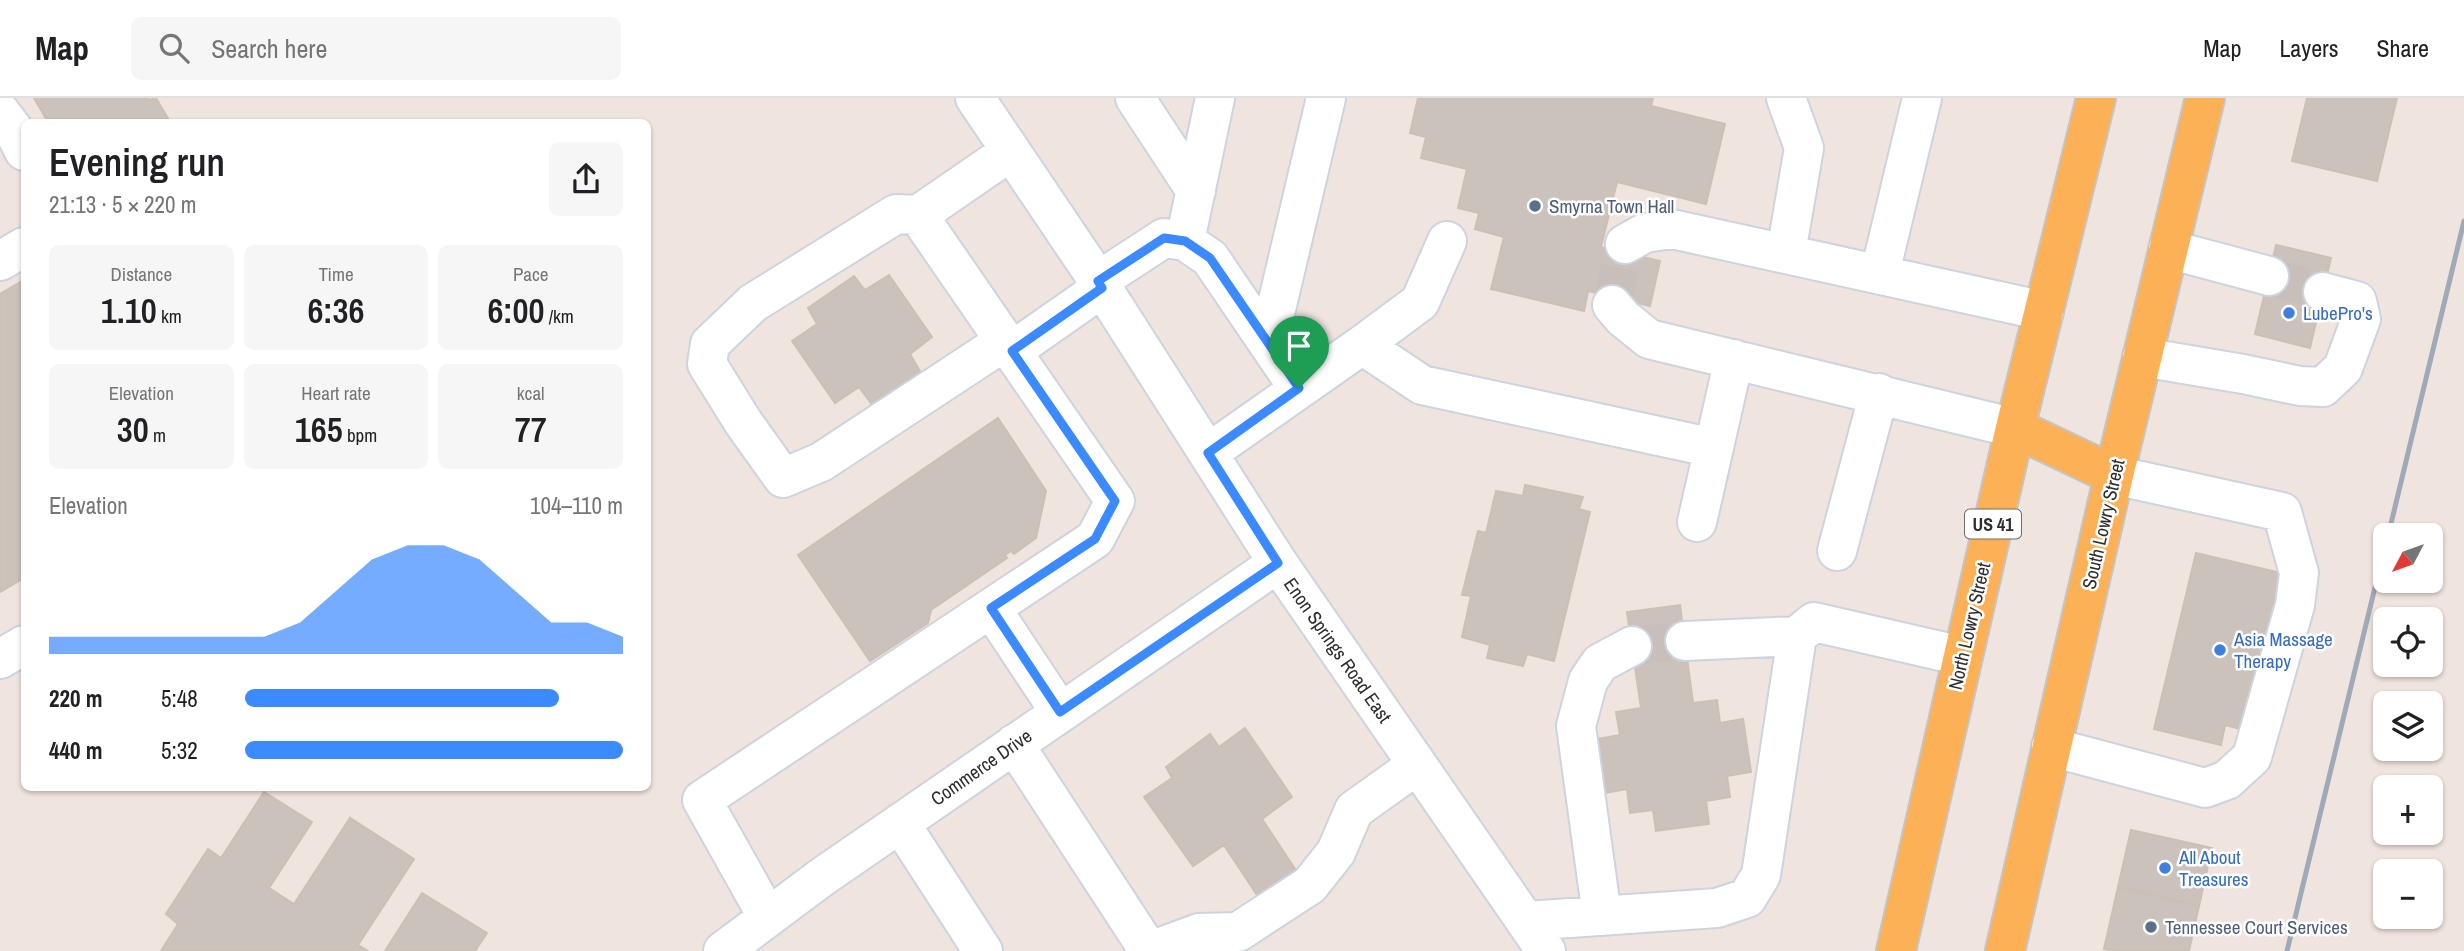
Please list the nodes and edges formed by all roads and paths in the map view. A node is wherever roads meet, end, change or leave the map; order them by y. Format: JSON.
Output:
{"nodes":[{"id":1,"x":975,"y":98,"type":"edge"},
{"id":2,"x":1135,"y":98,"type":"edge"},
{"id":3,"x":1215,"y":98,"type":"edge"},
{"id":4,"x":1326,"y":98,"type":"edge"},
{"id":5,"x":1786,"y":98,"type":"edge"},
{"id":6,"x":1923,"y":98,"type":"edge"},
{"id":7,"x":2096,"y":98,"type":"edge"},
{"id":8,"x":2205,"y":98,"type":"edge"},
{"id":9,"x":0,"y":112,"type":"edge"},
{"id":10,"x":21,"y":145,"type":"edge"},
{"id":11,"x":1011,"y":151,"type":"junction"},
{"id":12,"x":1196,"y":191,"type":"junction"},
{"id":13,"x":918,"y":215,"type":"junction"},
{"id":14,"x":1185,"y":241,"type":"junction"},
{"id":15,"x":1447,"y":241,"type":"dead end"},
{"id":16,"x":1625,"y":244,"type":"dead end"},
{"id":17,"x":21,"y":249,"type":"edge"},
{"id":18,"x":2168,"y":249,"type":"junction"},
{"id":19,"x":1786,"y":253,"type":"junction"},
{"id":20,"x":0,"y":261,"type":"edge"},
{"id":21,"x":1880,"y":273,"type":"junction"},
{"id":22,"x":2269,"y":276,"type":"tunnel mouth"},
{"id":23,"x":1100,"y":285,"type":"junction"},
{"id":24,"x":2323,"y":292,"type":"tunnel mouth"},
{"id":25,"x":1612,"y":305,"type":"dead end"},
{"id":26,"x":2044,"y":311,"type":"junction"},
{"id":27,"x":1268,"y":343,"type":"junction"},
{"id":28,"x":1362,"y":345,"type":"junction"},
{"id":29,"x":1009,"y":346,"type":"junction"},
{"id":30,"x":2142,"y":357,"type":"junction"},
{"id":31,"x":1734,"y":359,"type":"junction"},
{"id":32,"x":1299,"y":388,"type":"junction"},
{"id":33,"x":1879,"y":393,"type":"junction"},
{"id":34,"x":2015,"y":428,"type":"junction"},
{"id":35,"x":1714,"y":448,"type":"junction"},
{"id":36,"x":1208,"y":453,"type":"junction"},
{"id":37,"x":2114,"y":475,"type":"junction"},
{"id":38,"x":1697,"y":522,"type":"dead end"},
{"id":39,"x":1837,"y":551,"type":"dead end"},
{"id":40,"x":1278,"y":563,"type":"junction"},
{"id":41,"x":991,"y":608,"type":"junction"},
{"id":42,"x":1797,"y":636,"type":"junction"},
{"id":43,"x":1685,"y":640,"type":"tunnel mouth"},
{"id":44,"x":1632,"y":646,"type":"tunnel mouth"},
{"id":45,"x":21,"y":647,"type":"edge"},
{"id":46,"x":1962,"y":656,"type":"junction"},
{"id":47,"x":0,"y":659,"type":"edge"},
{"id":48,"x":1060,"y":712,"type":"junction"},
{"id":49,"x":1014,"y":744,"type":"junction"},
{"id":50,"x":2050,"y":747,"type":"junction"},
{"id":51,"x":1417,"y":765,"type":"junction"},
{"id":52,"x":900,"y":823,"type":"junction"},
{"id":53,"x":767,"y":916,"type":"junction"},
{"id":54,"x":1602,"y":916,"type":"junction"},
{"id":55,"x":1535,"y":936,"type":"edge"},
{"id":56,"x":723,"y":951,"type":"edge"},
{"id":57,"x":983,"y":951,"type":"edge"},
{"id":58,"x":1149,"y":951,"type":"edge"},
{"id":59,"x":1896,"y":951,"type":"edge"},
{"id":60,"x":2005,"y":951,"type":"edge"}],
"edges":[{"from":1,"to":11,"type":"street","name":"Enon Springs Road East"},
{"from":2,"to":12,"type":"street"},
{"from":3,"to":12,"type":"street"},
{"from":4,"to":27,"type":"street"},
{"from":5,"to":19,"type":"street"},
{"from":6,"to":21,"type":"street"},
{"from":7,"to":26,"type":"main road","name":"North Lowry Street","number":"US 41"},
{"from":8,"to":18,"type":"main road","name":"South Lowry Street"},
{"from":9,"to":10,"type":"street"},
{"from":11,"to":13,"type":"street"},
{"from":11,"to":23,"type":"street","name":"Enon Springs Road East"},
{"from":12,"to":14,"type":"street"},
{"from":13,"to":29,"type":"street"},
{"from":13,"to":29,"type":"street"},
{"from":14,"to":23,"type":"street"},
{"from":14,"to":27,"type":"street"},
{"from":15,"to":28,"type":"street"},
{"from":16,"to":19,"type":"street"},
{"from":17,"to":20,"type":"street"},
{"from":18,"to":22,"type":"street"},
{"from":18,"to":30,"type":"main road","name":"South Lowry Street"},
{"from":19,"to":21,"type":"street"},
{"from":21,"to":26,"type":"street"},
{"from":23,"to":29,"type":"street"},
{"from":23,"to":36,"type":"street","name":"Enon Springs Road East"},
{"from":24,"to":30,"type":"street"},
{"from":25,"to":31,"type":"street"},
{"from":26,"to":34,"type":"main road","name":"North Lowry Street","number":"US 41"},
{"from":27,"to":32,"type":"street"},
{"from":28,"to":32,"type":"street"},
{"from":28,"to":35,"type":"street"},
{"from":29,"to":41,"type":"street"},
{"from":30,"to":37,"type":"main road","name":"South Lowry Street"},
{"from":31,"to":33,"type":"street"},
{"from":31,"to":35,"type":"street"},
{"from":32,"to":36,"type":"street"},
{"from":33,"to":34,"type":"street"},
{"from":33,"to":39,"type":"street"},
{"from":34,"to":37,"type":"main road"},
{"from":34,"to":46,"type":"main road","name":"North Lowry Street","number":"US 41"},
{"from":35,"to":38,"type":"street"},
{"from":36,"to":40,"type":"street","name":"Enon Springs Road East"},
{"from":37,"to":50,"type":"main road","name":"South Lowry Street"},
{"from":37,"to":50,"type":"street"},
{"from":40,"to":48,"type":"street","name":"Commerce Drive"},
{"from":40,"to":51,"type":"street","name":"Enon Springs Road East"},
{"from":41,"to":48,"type":"street"},
{"from":41,"to":53,"type":"street"},
{"from":42,"to":43,"type":"street"},
{"from":42,"to":46,"type":"street"},
{"from":42,"to":54,"type":"street"},
{"from":44,"to":54,"type":"street"},
{"from":45,"to":47,"type":"street"},
{"from":46,"to":59,"type":"main road","name":"North Lowry Street","number":"US 41"},
{"from":48,"to":49,"type":"street","name":"Commerce Drive"},
{"from":49,"to":52,"type":"street","name":"Commerce Drive"},
{"from":49,"to":58,"type":"street"},
{"from":50,"to":60,"type":"main road","name":"South Lowry Street"},
{"from":51,"to":55,"type":"street","name":"Enon Springs Road East"},
{"from":51,"to":58,"type":"street"},
{"from":52,"to":53,"type":"street","name":"Commerce Drive"},
{"from":52,"to":57,"type":"street"},
{"from":53,"to":56,"type":"street","name":"Commerce Drive"},
{"from":54,"to":55,"type":"street"}]}
